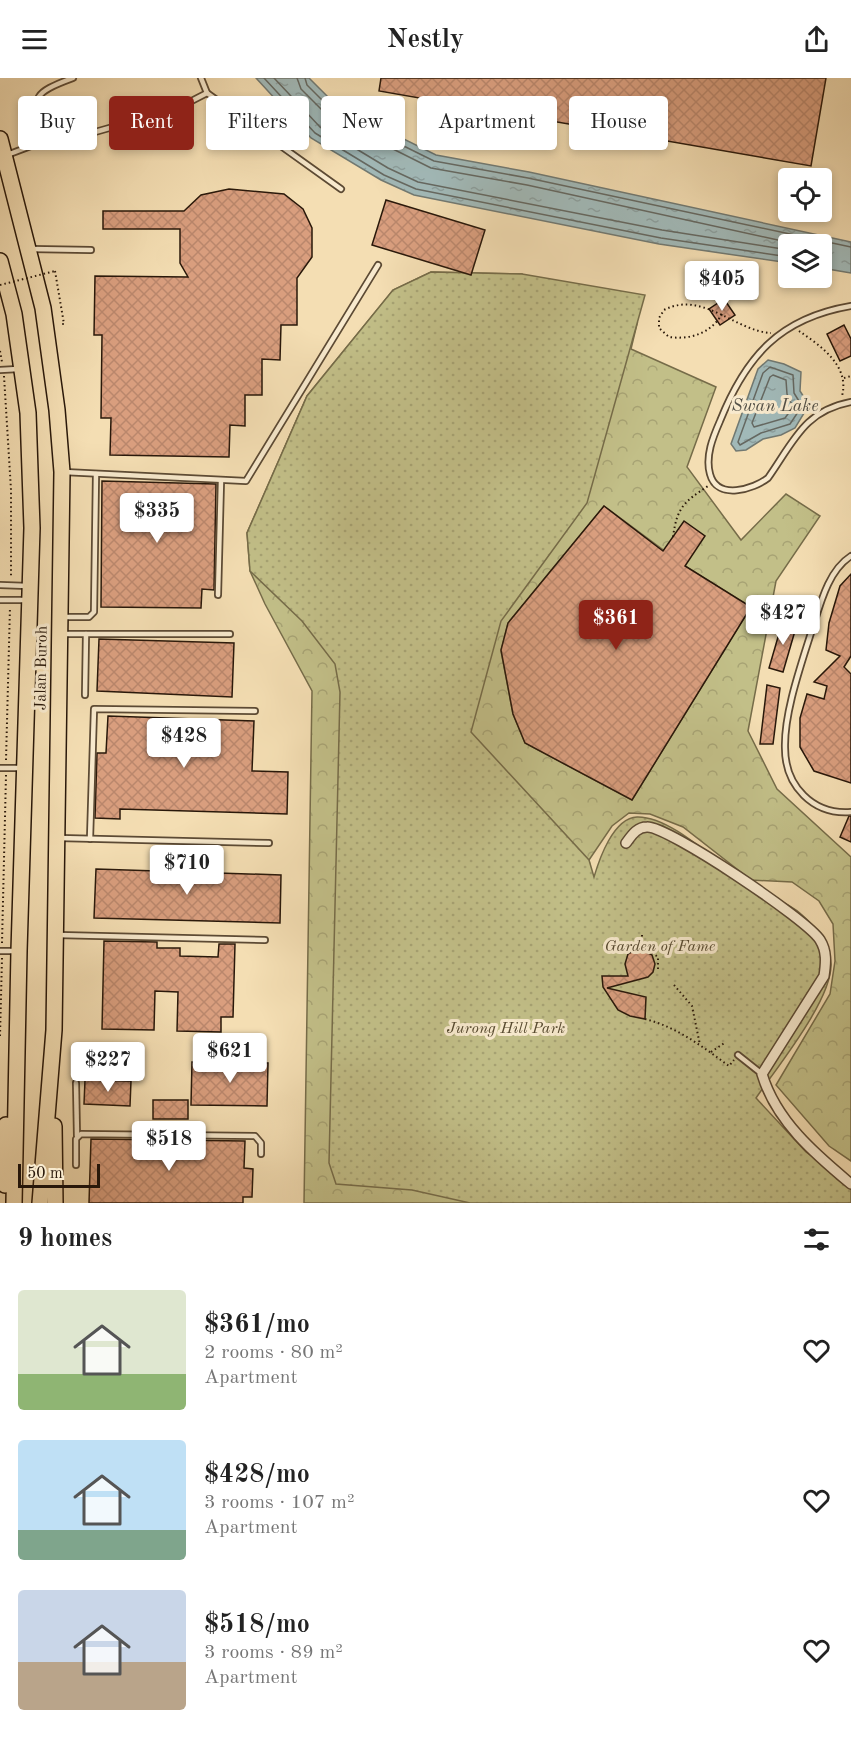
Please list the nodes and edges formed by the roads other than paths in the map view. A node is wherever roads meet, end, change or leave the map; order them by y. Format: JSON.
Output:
{"nodes":[{"id":1,"x":73,"y":78,"type":"edge"},
{"id":2,"x":201,"y":78,"type":"edge"},
{"id":3,"x":207,"y":93,"type":"junction"},
{"id":4,"x":39,"y":96,"type":"edge"},
{"id":5,"x":97,"y":132,"type":"edge"},
{"id":6,"x":0,"y":139,"type":"edge"},
{"id":7,"x":20,"y":150,"type":"edge"},
{"id":8,"x":4,"y":156,"type":"junction"},
{"id":9,"x":341,"y":189,"type":"dead end"},
{"id":10,"x":28,"y":249,"type":"junction"},
{"id":11,"x":91,"y":250,"type":"dead end"},
{"id":12,"x":0,"y":261,"type":"edge"},
{"id":13,"x":378,"y":265,"type":"dead end"},
{"id":14,"x":851,"y":306,"type":"edge"},
{"id":15,"x":2,"y":369,"type":"edge"},
{"id":16,"x":22,"y":369,"type":"junction"},
{"id":17,"x":851,"y":402,"type":"edge"},
{"id":18,"x":62,"y":472,"type":"junction"},
{"id":19,"x":96,"y":474,"type":"junction"},
{"id":20,"x":220,"y":481,"type":"junction"},
{"id":21,"x":851,"y":556,"type":"edge"},
{"id":22,"x":0,"y":585,"type":"edge"},
{"id":23,"x":30,"y":593,"type":"junction"},
{"id":24,"x":218,"y":595,"type":"dead end"},
{"id":25,"x":0,"y":600,"type":"edge"},
{"id":26,"x":61,"y":617,"type":"junction"},
{"id":27,"x":61,"y":634,"type":"junction"},
{"id":28,"x":86,"y":634,"type":"junction"},
{"id":29,"x":230,"y":634,"type":"dead end"},
{"id":30,"x":84,"y":695,"type":"dead end"},
{"id":31,"x":255,"y":711,"type":"dead end"},
{"id":32,"x":3,"y":768,"type":"edge"},
{"id":33,"x":25,"y":768,"type":"junction"},
{"id":34,"x":851,"y":812,"type":"edge"},
{"id":35,"x":57,"y":838,"type":"junction"},
{"id":36,"x":90,"y":839,"type":"junction"},
{"id":37,"x":269,"y":843,"type":"dead end"},
{"id":38,"x":626,"y":843,"type":"dead end"},
{"id":39,"x":56,"y":934,"type":"junction"},
{"id":40,"x":265,"y":940,"type":"dead end"},
{"id":41,"x":1,"y":951,"type":"edge"},
{"id":42,"x":19,"y":951,"type":"junction"},
{"id":43,"x":54,"y":1030,"type":"junction"},
{"id":44,"x":738,"y":1055,"type":"road end"},
{"id":45,"x":16,"y":1073,"type":"junction"},
{"id":46,"x":762,"y":1074,"type":"junction"},
{"id":47,"x":76,"y":1083,"type":"dead end"},
{"id":48,"x":77,"y":1136,"type":"junction"},
{"id":49,"x":261,"y":1154,"type":"dead end"},
{"id":50,"x":76,"y":1165,"type":"dead end"},
{"id":51,"x":851,"y":1184,"type":"edge"},
{"id":52,"x":4,"y":1203,"type":"edge"},
{"id":53,"x":14,"y":1203,"type":"edge"},
{"id":54,"x":40,"y":1203,"type":"edge"},
{"id":55,"x":55,"y":1203,"type":"edge"}],
"edges":[{"from":1,"to":4,"type":"lane"},
{"from":2,"to":3,"type":"lane"},
{"from":3,"to":5,"type":"lane"},
{"from":3,"to":9,"type":"lane"},
{"from":6,"to":8,"type":"main road","name":"Jalan Buroh"},
{"from":7,"to":8,"type":"lane"},
{"from":8,"to":10,"type":"main road","name":"Jalan Buroh"},
{"from":10,"to":11,"type":"lane"},
{"from":10,"to":18,"type":"main road","name":"Jalan Buroh"},
{"from":12,"to":16,"type":"main road","name":"Jalan Buroh"},
{"from":13,"to":20,"type":"lane"},
{"from":14,"to":17,"type":"lane"},
{"from":15,"to":16,"type":"lane"},
{"from":16,"to":23,"type":"main road","name":"Jalan Buroh"},
{"from":18,"to":19,"type":"lane"},
{"from":18,"to":26,"type":"main road","name":"Jalan Buroh"},
{"from":19,"to":20,"type":"lane"},
{"from":19,"to":26,"type":"lane"},
{"from":20,"to":24,"type":"lane"},
{"from":21,"to":34,"type":"lane"},
{"from":22,"to":23,"type":"lane"},
{"from":23,"to":25,"type":"lane"},
{"from":23,"to":33,"type":"main road","name":"Jalan Buroh"},
{"from":26,"to":27,"type":"main road","name":"Jalan Buroh"},
{"from":27,"to":28,"type":"lane"},
{"from":27,"to":35,"type":"main road","name":"Jalan Buroh"},
{"from":28,"to":29,"type":"lane"},
{"from":28,"to":30,"type":"lane"},
{"from":31,"to":36,"type":"lane"},
{"from":32,"to":33,"type":"lane"},
{"from":33,"to":42,"type":"main road","name":"Jalan Buroh"},
{"from":35,"to":36,"type":"lane"},
{"from":35,"to":39,"type":"main road","name":"Jalan Buroh"},
{"from":36,"to":37,"type":"lane"},
{"from":38,"to":46,"type":"street"},
{"from":39,"to":40,"type":"lane"},
{"from":39,"to":43,"type":"main road","name":"Jalan Buroh"},
{"from":41,"to":42,"type":"lane"},
{"from":42,"to":45,"type":"main road","name":"Jalan Buroh"},
{"from":43,"to":54,"type":"main road","name":"Jalan Buroh"},
{"from":43,"to":55,"type":"main road"},
{"from":44,"to":46,"type":"lane"},
{"from":45,"to":52,"type":"main road"},
{"from":45,"to":53,"type":"main road","name":"Jalan Buroh"},
{"from":46,"to":51,"type":"street"},
{"from":47,"to":48,"type":"lane"},
{"from":48,"to":49,"type":"lane"},
{"from":48,"to":50,"type":"lane"}]}
